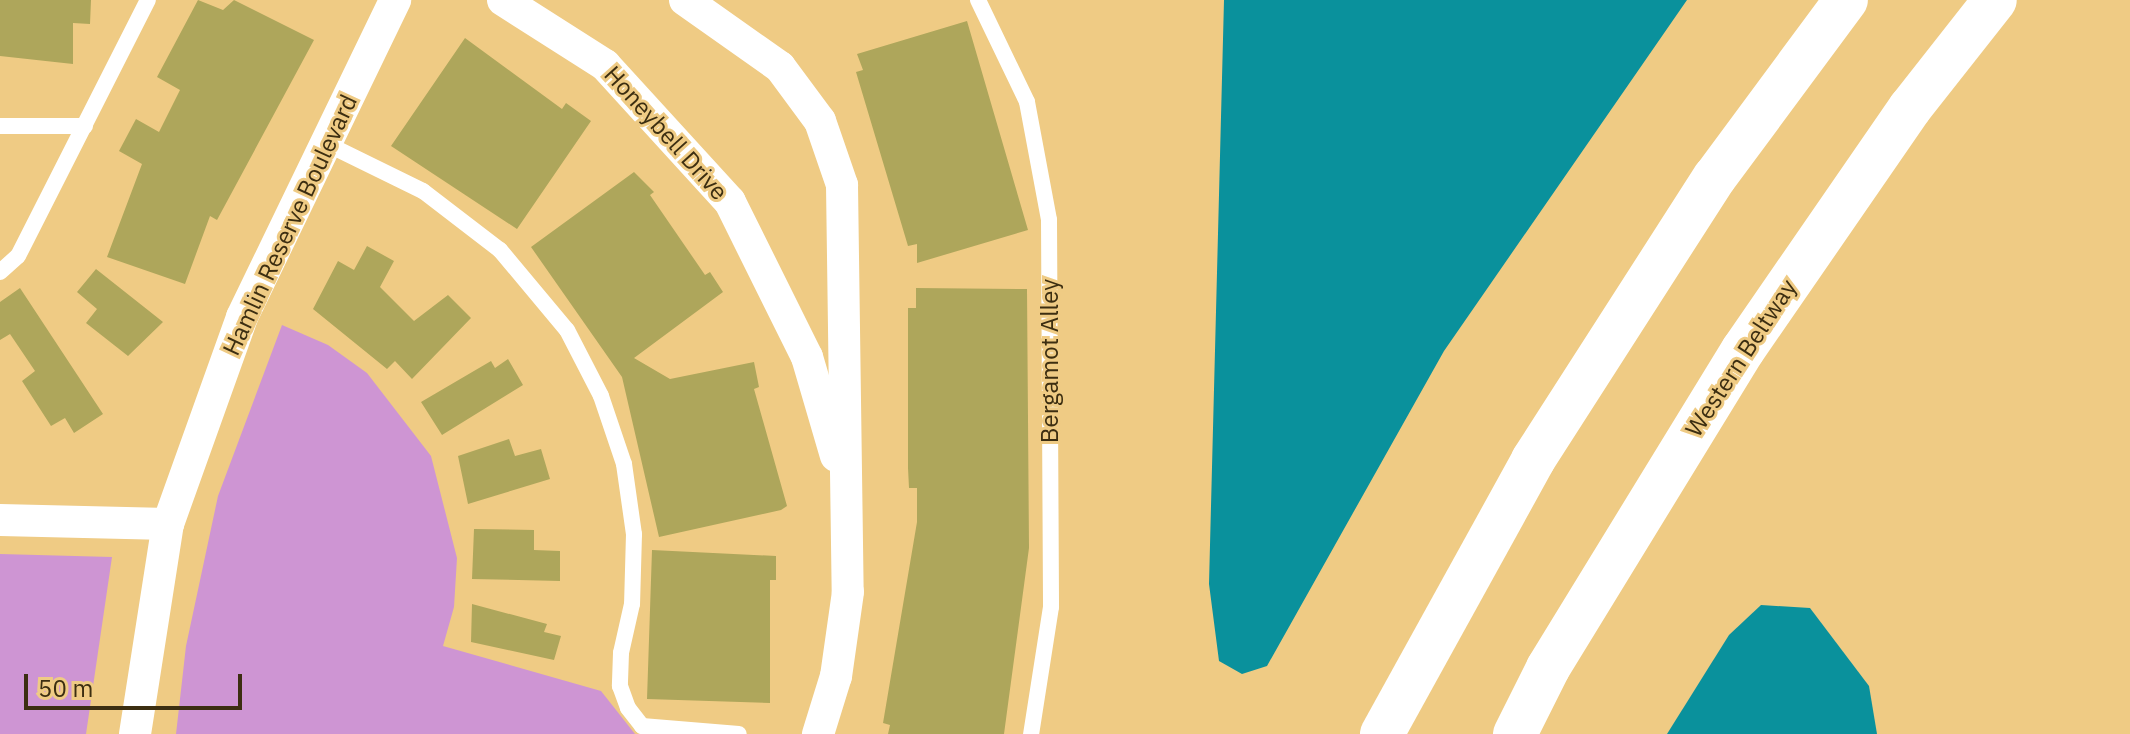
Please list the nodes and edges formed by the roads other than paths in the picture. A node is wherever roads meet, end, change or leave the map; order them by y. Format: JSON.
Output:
{"nodes":[{"id":1,"x":148,"y":0,"type":"edge"},
{"id":2,"x":395,"y":0,"type":"edge"},
{"id":3,"x":503,"y":0,"type":"edge"},
{"id":4,"x":685,"y":0,"type":"edge"},
{"id":5,"x":978,"y":0,"type":"edge"},
{"id":6,"x":1846,"y":0,"type":"edge"},
{"id":7,"x":1995,"y":0,"type":"edge"},
{"id":8,"x":0,"y":126,"type":"edge"},
{"id":9,"x":85,"y":126,"type":"junction"},
{"id":10,"x":325,"y":143,"type":"junction"},
{"id":11,"x":0,"y":272,"type":"edge"},
{"id":12,"x":845,"y":490,"type":"junction"},
{"id":13,"x":0,"y":520,"type":"edge"},
{"id":14,"x":168,"y":524,"type":"junction"},
{"id":15,"x":135,"y":734,"type":"edge"},
{"id":16,"x":739,"y":734,"type":"edge"},
{"id":17,"x":818,"y":734,"type":"edge"},
{"id":18,"x":1031,"y":734,"type":"edge"},
{"id":19,"x":1382,"y":734,"type":"edge"},
{"id":20,"x":1515,"y":734,"type":"edge"}],
"edges":[{"from":1,"to":9,"type":"lane"},
{"from":2,"to":10,"type":"street","name":"Hamlin Reserve Boulevard"},
{"from":3,"to":12,"type":"street","name":"Honeybell Drive"},
{"from":4,"to":12,"type":"street","name":"Honeybell Drive"},
{"from":5,"to":18,"type":"lane","name":"Bergamot Alley"},
{"from":6,"to":19,"type":"highway"},
{"from":7,"to":20,"type":"highway","name":"Western Beltway"},
{"from":8,"to":9,"type":"lane"},
{"from":9,"to":11,"type":"lane"},
{"from":10,"to":14,"type":"street","name":"Hamlin Reserve Boulevard"},
{"from":10,"to":16,"type":"lane"},
{"from":12,"to":17,"type":"street","name":"Honeybell Drive"},
{"from":13,"to":14,"type":"street"},
{"from":14,"to":15,"type":"street","name":"Hamlin Reserve Boulevard"}]}
